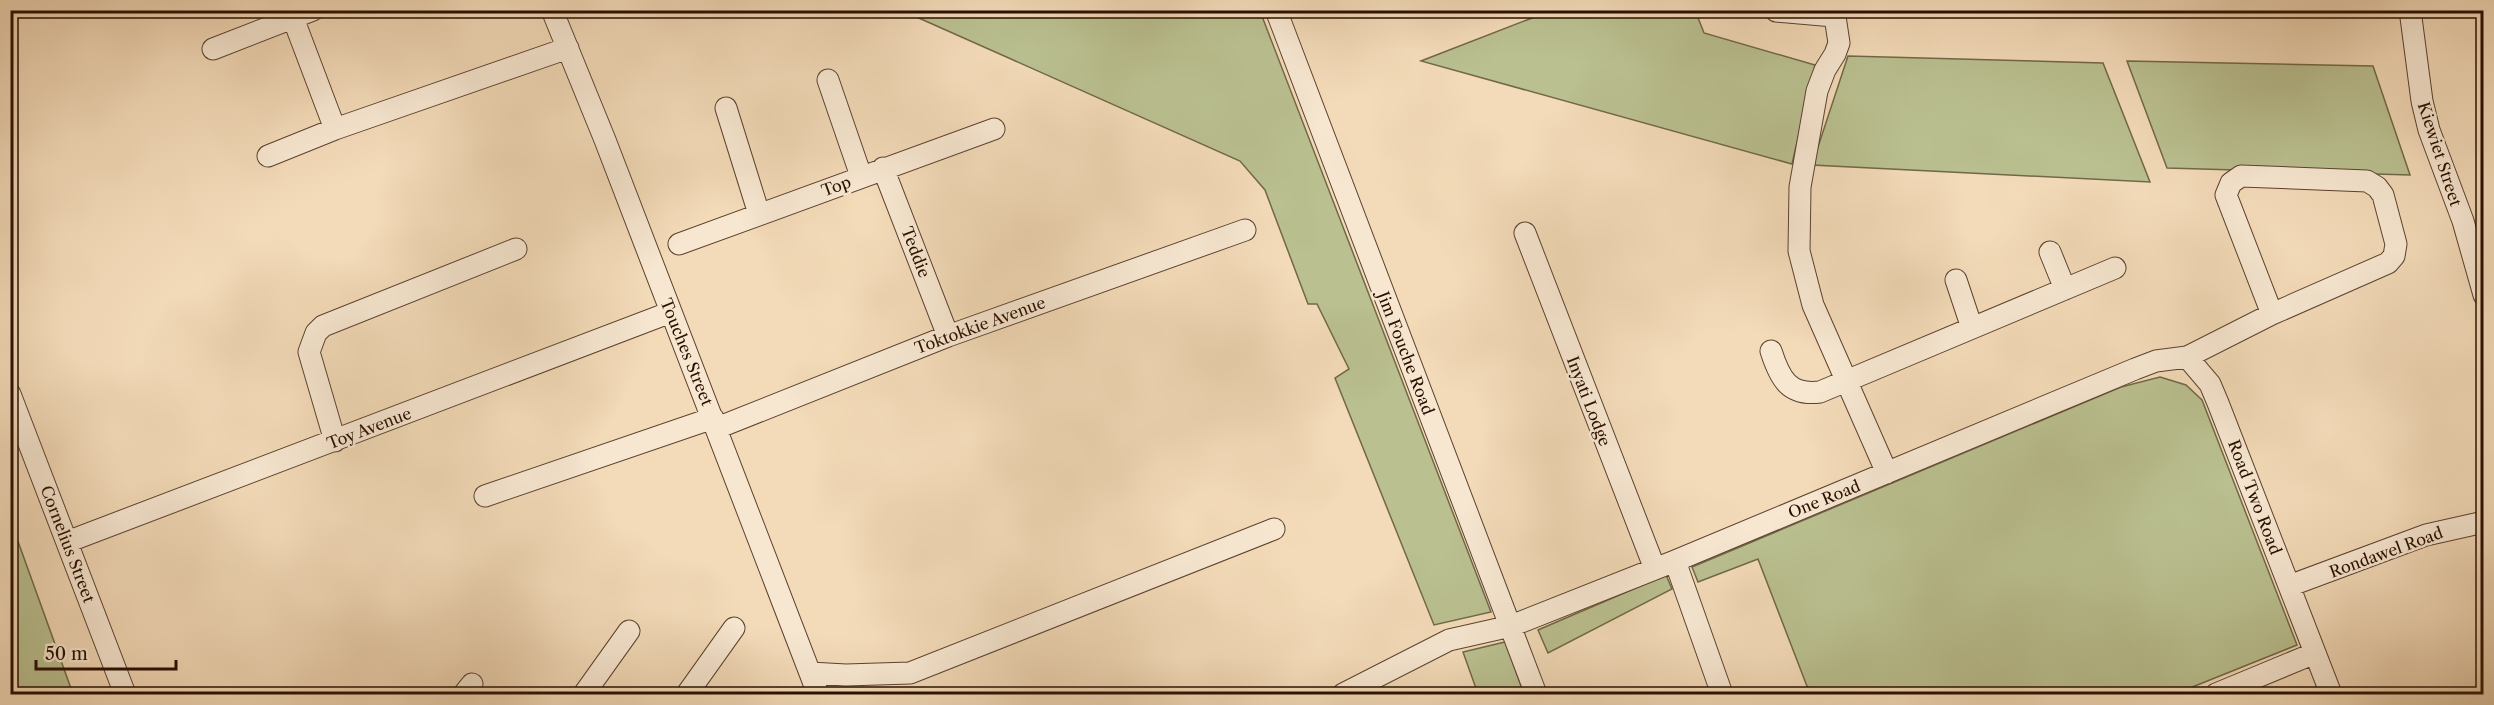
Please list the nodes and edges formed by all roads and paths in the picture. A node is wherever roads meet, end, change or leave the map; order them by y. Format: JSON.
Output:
{"nodes":[{"id":1,"x":313,"y":10,"type":"edge"},
{"id":2,"x":552,"y":10,"type":"edge"},
{"id":3,"x":1276,"y":10,"type":"edge"},
{"id":4,"x":2410,"y":10,"type":"edge"},
{"id":5,"x":1776,"y":11,"type":"edge"},
{"id":6,"x":1834,"y":13,"type":"edge"},
{"id":7,"x":292,"y":14,"type":"edge"},
{"id":8,"x":568,"y":48,"type":"junction"},
{"id":9,"x":213,"y":49,"type":"dead end"},
{"id":10,"x":828,"y":80,"type":"dead end"},
{"id":11,"x":726,"y":108,"type":"dead end"},
{"id":12,"x":335,"y":129,"type":"junction"},
{"id":13,"x":994,"y":129,"type":"dead end"},
{"id":14,"x":268,"y":156,"type":"dead end"},
{"id":15,"x":883,"y":168,"type":"junction"},
{"id":16,"x":861,"y":176,"type":"junction"},
{"id":17,"x":759,"y":214,"type":"junction"},
{"id":18,"x":1245,"y":230,"type":"dead end"},
{"id":19,"x":1525,"y":233,"type":"dead end"},
{"id":20,"x":679,"y":244,"type":"dead end"},
{"id":21,"x":516,"y":249,"type":"dead end"},
{"id":22,"x":2050,"y":252,"type":"dead end"},
{"id":23,"x":2115,"y":268,"type":"dead end"},
{"id":24,"x":1956,"y":280,"type":"dead end"},
{"id":25,"x":2065,"y":289,"type":"junction"},
{"id":26,"x":2484,"y":295,"type":"edge"},
{"id":27,"x":671,"y":312,"type":"junction"},
{"id":28,"x":2272,"y":314,"type":"junction"},
{"id":29,"x":1972,"y":328,"type":"junction"},
{"id":30,"x":948,"y":336,"type":"junction"},
{"id":31,"x":1771,"y":351,"type":"dead end"},
{"id":32,"x":2187,"y":357,"type":"junction"},
{"id":33,"x":1846,"y":380,"type":"junction"},
{"id":34,"x":10,"y":394,"type":"edge"},
{"id":35,"x":715,"y":423,"type":"junction"},
{"id":36,"x":335,"y":441,"type":"junction"},
{"id":37,"x":1887,"y":473,"type":"junction"},
{"id":38,"x":485,"y":496,"type":"dead end"},
{"id":39,"x":2484,"y":522,"type":"edge"},
{"id":40,"x":1274,"y":529,"type":"dead end"},
{"id":41,"x":67,"y":542,"type":"junction"},
{"id":42,"x":1675,"y":561,"type":"junction"},
{"id":43,"x":1655,"y":569,"type":"junction"},
{"id":44,"x":2289,"y":586,"type":"junction"},
{"id":45,"x":1511,"y":627,"type":"junction"},
{"id":46,"x":735,"y":628,"type":"dead end"},
{"id":47,"x":629,"y":631,"type":"dead end"},
{"id":48,"x":2315,"y":653,"type":"junction"},
{"id":49,"x":810,"y":672,"type":"junction"},
{"id":50,"x":125,"y":694,"type":"edge"},
{"id":51,"x":584,"y":694,"type":"edge"},
{"id":52,"x":687,"y":694,"type":"edge"},
{"id":53,"x":818,"y":694,"type":"edge"},
{"id":54,"x":1343,"y":694,"type":"edge"},
{"id":55,"x":1536,"y":694,"type":"edge"},
{"id":56,"x":1722,"y":694,"type":"edge"},
{"id":57,"x":2216,"y":694,"type":"edge"},
{"id":58,"x":2331,"y":694,"type":"edge"}],
"edges":[{"from":1,"to":7,"type":"street"},
{"from":2,"to":8,"type":"street","name":"Touches Street"},
{"from":3,"to":45,"type":"street","name":"Jim Fouche Road"},
{"from":4,"to":26,"type":"street","name":"Kiewiet Street"},
{"from":5,"to":6,"type":"street"},
{"from":6,"to":33,"type":"street"},
{"from":7,"to":9,"type":"street"},
{"from":7,"to":12,"type":"street"},
{"from":8,"to":12,"type":"street"},
{"from":8,"to":27,"type":"street","name":"Touches Street"},
{"from":10,"to":16,"type":"street"},
{"from":11,"to":17,"type":"street"},
{"from":12,"to":14,"type":"street"},
{"from":13,"to":15,"type":"street","name":"Top"},
{"from":15,"to":16,"type":"street","name":"Top"},
{"from":15,"to":30,"type":"street","name":"Teddie"},
{"from":16,"to":17,"type":"street","name":"Top"},
{"from":17,"to":20,"type":"street","name":"Top"},
{"from":18,"to":30,"type":"street","name":"Toktokkie Avenue"},
{"from":19,"to":43,"type":"street","name":"Inyati Lodge"},
{"from":21,"to":36,"type":"street"},
{"from":22,"to":25,"type":"street"},
{"from":23,"to":25,"type":"street"},
{"from":24,"to":29,"type":"street"},
{"from":25,"to":29,"type":"street"},
{"from":27,"to":35,"type":"street","name":"Touches Street"},
{"from":27,"to":36,"type":"street","name":"Toy Avenue"},
{"from":28,"to":28,"type":"street"},
{"from":28,"to":32,"type":"street"},
{"from":29,"to":33,"type":"street"},
{"from":30,"to":35,"type":"street","name":"Toktokkie Avenue"},
{"from":31,"to":33,"type":"street"},
{"from":32,"to":37,"type":"street","name":"One Road"},
{"from":32,"to":44,"type":"street","name":"Road Two Road"},
{"from":33,"to":37,"type":"street"},
{"from":34,"to":41,"type":"street","name":"Cornelius Street"},
{"from":35,"to":38,"type":"street","name":"Toktokkie Avenue"},
{"from":35,"to":49,"type":"street","name":"Touches Street"},
{"from":36,"to":41,"type":"street","name":"Toy Avenue"},
{"from":37,"to":42,"type":"street","name":"One Road"},
{"from":39,"to":44,"type":"street","name":"Rondawel Road"},
{"from":40,"to":49,"type":"street"},
{"from":41,"to":50,"type":"street","name":"Cornelius Street"},
{"from":42,"to":43,"type":"street","name":"One Road"},
{"from":42,"to":56,"type":"street"},
{"from":43,"to":45,"type":"street","name":"One Road"},
{"from":44,"to":48,"type":"street","name":"Road Two Road"},
{"from":45,"to":54,"type":"street","name":"One Road"},
{"from":45,"to":55,"type":"street","name":"Jim Fouche Road"},
{"from":46,"to":52,"type":"street"},
{"from":47,"to":51,"type":"street"},
{"from":48,"to":57,"type":"street"},
{"from":48,"to":58,"type":"street","name":"Road Two Road"},
{"from":49,"to":53,"type":"street","name":"Touches Street"}]}
